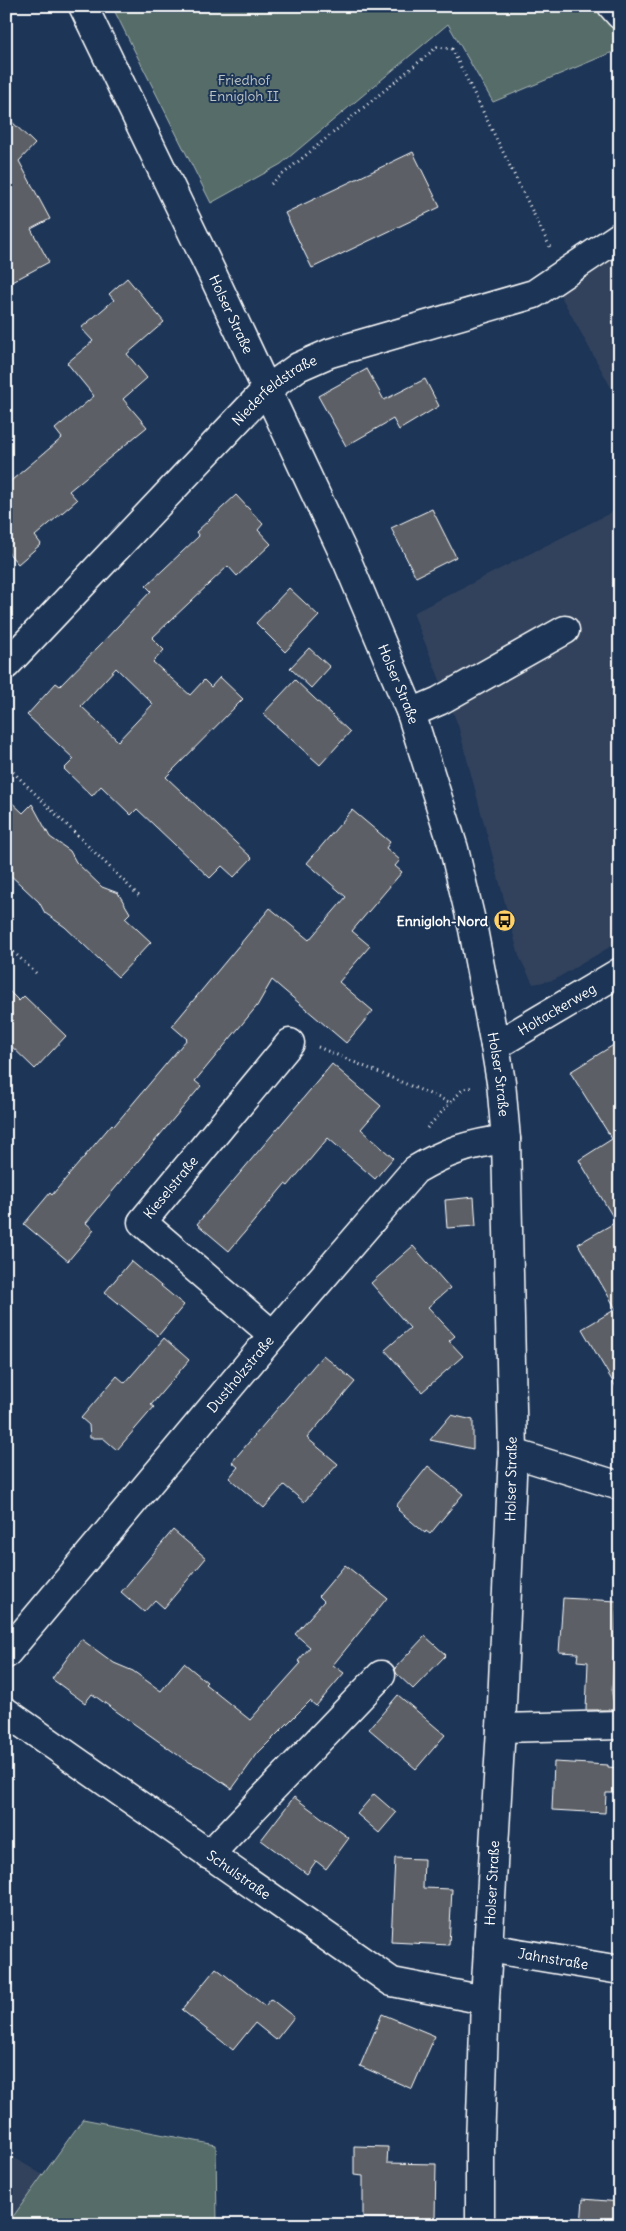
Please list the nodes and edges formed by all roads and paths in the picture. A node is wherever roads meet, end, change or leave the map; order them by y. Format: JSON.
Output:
{"nodes":[{"id":1,"x":83,"y":6,"type":"edge"},
{"id":2,"x":612,"y":6,"type":"edge"},
{"id":3,"x":620,"y":15,"type":"edge"},
{"id":4,"x":271,"y":184,"type":"dead end"},
{"id":5,"x":620,"y":236,"type":"edge"},
{"id":6,"x":564,"y":274,"type":"junction"},
{"id":7,"x":266,"y":390,"type":"junction"},
{"id":8,"x":565,"y":630,"type":"dead end"},
{"id":9,"x":6,"y":665,"type":"edge"},
{"id":10,"x":411,"y":713,"type":"junction"},
{"id":11,"x":6,"y":765,"type":"edge"},
{"id":12,"x":140,"y":897,"type":"dead end"},
{"id":13,"x":6,"y":945,"type":"edge"},
{"id":14,"x":620,"y":972,"type":"edge"},
{"id":15,"x":37,"y":974,"type":"dead end"},
{"id":16,"x":290,"y":1043,"type":"joint"},
{"id":17,"x":495,"y":1046,"type":"junction"},
{"id":18,"x":501,"y":1082,"type":"junction"},
{"id":19,"x":449,"y":1102,"type":"junction"},
{"id":20,"x":426,"y":1129,"type":"dead end"},
{"id":21,"x":506,"y":1139,"type":"junction"},
{"id":22,"x":273,"y":1335,"type":"junction"},
{"id":23,"x":513,"y":1453,"type":"junction"},
{"id":24,"x":620,"y":1486,"type":"edge"},
{"id":25,"x":6,"y":1654,"type":"edge"},
{"id":26,"x":381,"y":1675,"type":"dead end"},
{"id":27,"x":6,"y":1712,"type":"edge"},
{"id":28,"x":620,"y":1725,"type":"edge"},
{"id":29,"x":501,"y":1728,"type":"junction"},
{"id":30,"x":209,"y":1855,"type":"junction"},
{"id":31,"x":488,"y":1948,"type":"junction"},
{"id":32,"x":620,"y":1970,"type":"edge"},
{"id":33,"x":485,"y":2000,"type":"junction"},
{"id":34,"x":480,"y":2225,"type":"edge"}],
"edges":[{"from":1,"to":7,"type":"street","name":"Holser Straße"},
{"from":2,"to":3,"type":"street"},
{"from":4,"to":6,"type":"path"},
{"from":5,"to":6,"type":"street","name":"Niederfeldstraße"},
{"from":6,"to":7,"type":"street","name":"Niederfeldstraße"},
{"from":7,"to":9,"type":"street","name":"Niederfeldstraße"},
{"from":7,"to":10,"type":"street","name":"Holser Straße"},
{"from":8,"to":10,"type":"street"},
{"from":10,"to":17,"type":"street","name":"Holser Straße"},
{"from":11,"to":12,"type":"path"},
{"from":13,"to":15,"type":"path"},
{"from":14,"to":17,"type":"street","name":"Holtackerweg"},
{"from":16,"to":19,"type":"path"},
{"from":16,"to":22,"type":"street","name":"Kieselstraße"},
{"from":17,"to":18,"type":"street","name":"Holser Straße"},
{"from":18,"to":19,"type":"path"},
{"from":18,"to":21,"type":"street","name":"Holser Straße"},
{"from":19,"to":20,"type":"path"},
{"from":21,"to":22,"type":"street","name":"Dustholzstraße"},
{"from":21,"to":23,"type":"street","name":"Holser Straße"},
{"from":22,"to":25,"type":"street","name":"Dustholzstraße"},
{"from":23,"to":24,"type":"street"},
{"from":23,"to":29,"type":"street","name":"Holser Straße"},
{"from":26,"to":30,"type":"street"},
{"from":27,"to":30,"type":"street","name":"Schulstraße"},
{"from":28,"to":29,"type":"street"},
{"from":29,"to":31,"type":"street","name":"Holser Straße"},
{"from":30,"to":33,"type":"street","name":"Schulstraße"},
{"from":31,"to":32,"type":"street","name":"Jahnstraße"},
{"from":31,"to":33,"type":"street","name":"Holser Straße"},
{"from":33,"to":34,"type":"street","name":"Holser Straße"}]}
